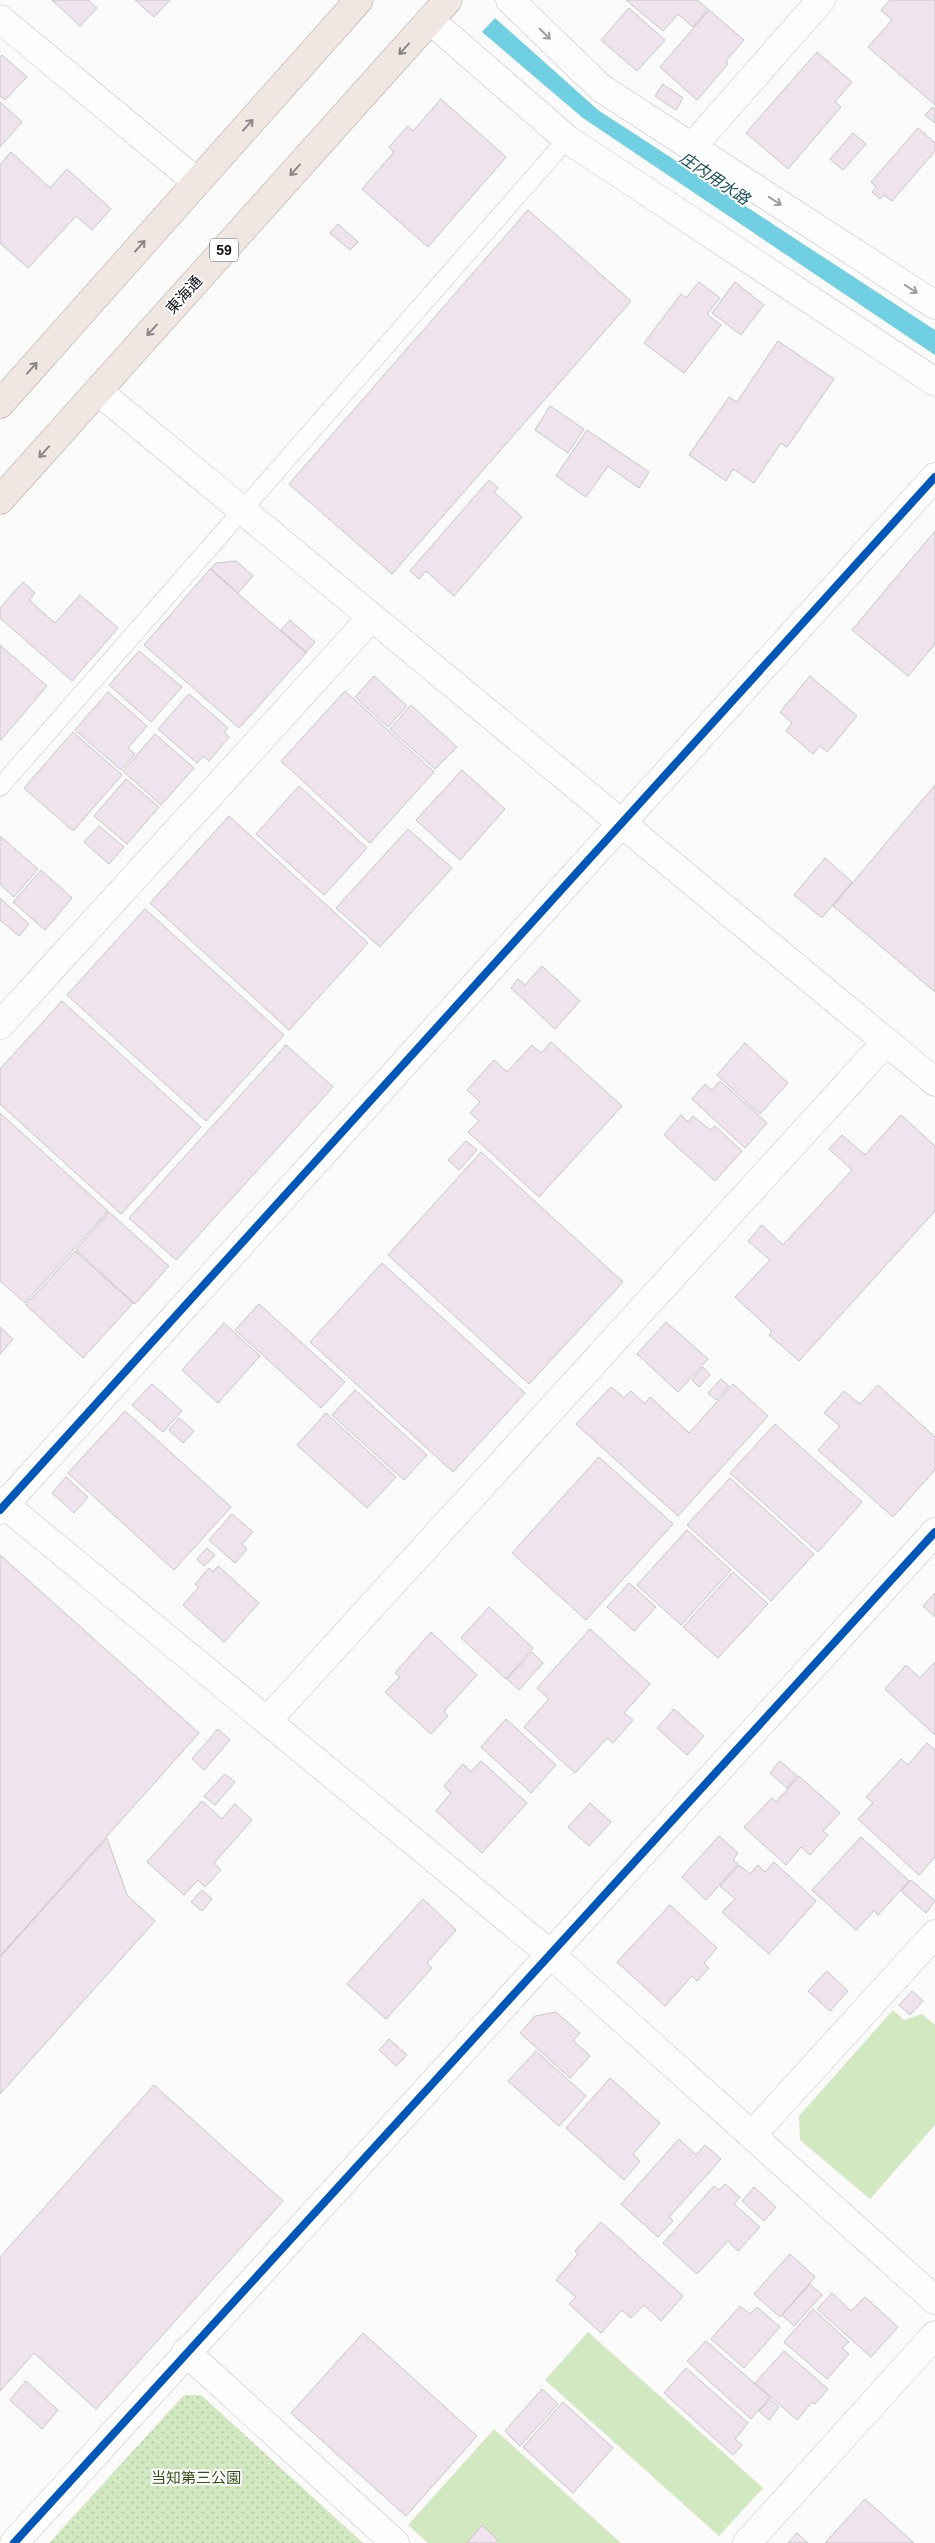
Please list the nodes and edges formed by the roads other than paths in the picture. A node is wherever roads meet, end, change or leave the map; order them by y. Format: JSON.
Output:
{"nodes":[{"id":1,"x":359,"y":0,"type":"edge"},
{"id":2,"x":448,"y":0,"type":"edge"},
{"id":3,"x":510,"y":0,"type":"edge"},
{"id":4,"x":820,"y":0,"type":"edge"},
{"id":5,"x":0,"y":19,"type":"edge"},
{"id":6,"x":430,"y":20,"type":"junction"},
{"id":7,"x":567,"y":139,"type":"junction"},
{"id":8,"x":692,"y":147,"type":"junction"},
{"id":9,"x":197,"y":182,"type":"junction"},
{"id":10,"x":935,"y":304,"type":"edge"},
{"id":11,"x":935,"y":382,"type":"edge"},
{"id":12,"x":98,"y":391,"type":"junction"},
{"id":13,"x":0,"y":404,"type":"edge"},
{"id":14,"x":935,"y":477,"type":"edge"},
{"id":15,"x":0,"y":500,"type":"edge"},
{"id":16,"x":242,"y":510,"type":"junction"},
{"id":17,"x":372,"y":618,"type":"junction"},
{"id":18,"x":0,"y":787,"type":"edge"},
{"id":19,"x":621,"y":823,"type":"junction"},
{"id":20,"x":0,"y":1025,"type":"edge"},
{"id":21,"x":886,"y":1042,"type":"junction"},
{"id":22,"x":935,"y":1082,"type":"edge"},
{"id":23,"x":2,"y":1506,"type":"edge"},
{"id":24,"x":935,"y":1532,"type":"edge"},
{"id":25,"x":267,"y":1721,"type":"junction"},
{"id":26,"x":935,"y":1934,"type":"edge"},
{"id":27,"x":549,"y":1953,"type":"junction"},
{"id":28,"x":752,"y":2135,"type":"junction"},
{"id":29,"x":935,"y":2300,"type":"edge"},
{"id":30,"x":935,"y":2334,"type":"edge"},
{"id":31,"x":186,"y":2352,"type":"junction"},
{"id":32,"x":14,"y":2543,"type":"edge"},
{"id":33,"x":395,"y":2543,"type":"edge"},
{"id":34,"x":747,"y":2543,"type":"edge"}],
"edges":[{"from":9,"to":1,"type":"main road","one_way":true},
{"from":2,"to":6,"type":"main road","name":"東海通","number":"59"},
{"from":3,"to":8,"type":"street","one_way":true},
{"from":4,"to":8,"type":"street"},
{"from":5,"to":9,"type":"street"},
{"from":6,"to":7,"type":"street"},
{"from":6,"to":12,"type":"main road","name":"東海通","number":"59","one_way":true},
{"from":7,"to":11,"type":"street"},
{"from":7,"to":16,"type":"lane"},
{"from":8,"to":10,"type":"street","one_way":true},
{"from":13,"to":9,"type":"main road","one_way":true},
{"from":12,"to":15,"type":"main road","name":"東海通","number":"59","one_way":true},
{"from":12,"to":16,"type":"street"},
{"from":14,"to":19,"type":"street"},
{"from":16,"to":17,"type":"street"},
{"from":16,"to":18,"type":"lane"},
{"from":17,"to":19,"type":"street"},
{"from":17,"to":20,"type":"street"},
{"from":19,"to":21,"type":"street"},
{"from":19,"to":23,"type":"street"},
{"from":21,"to":22,"type":"street"},
{"from":21,"to":25,"type":"street"},
{"from":23,"to":25,"type":"street"},
{"from":24,"to":27,"type":"street"},
{"from":25,"to":27,"type":"street"},
{"from":26,"to":28,"type":"street"},
{"from":27,"to":28,"type":"street"},
{"from":27,"to":31,"type":"street"},
{"from":28,"to":29,"type":"street"},
{"from":30,"to":34,"type":"street"},
{"from":31,"to":32,"type":"street"},
{"from":31,"to":33,"type":"street"}]}
